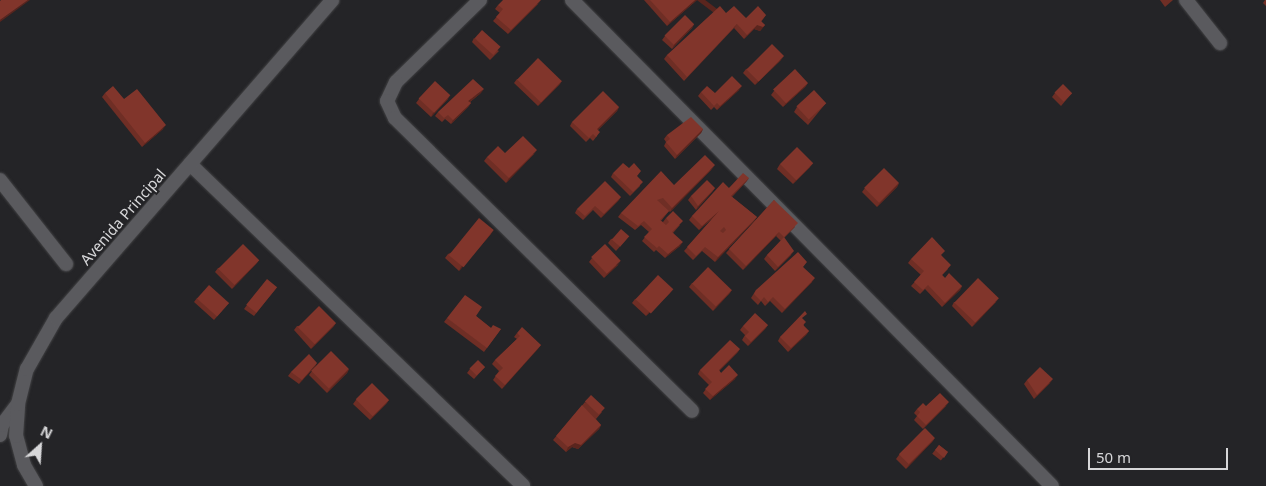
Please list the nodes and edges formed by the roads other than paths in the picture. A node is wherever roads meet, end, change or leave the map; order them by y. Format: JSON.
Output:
{"nodes":[{"id":1,"x":332,"y":0,"type":"edge"},
{"id":2,"x":480,"y":0,"type":"edge"},
{"id":3,"x":572,"y":0,"type":"edge"},
{"id":4,"x":1186,"y":0,"type":"edge"},
{"id":5,"x":1220,"y":42,"type":"dead end"},
{"id":6,"x":190,"y":164,"type":"junction"},
{"id":7,"x":0,"y":180,"type":"edge"},
{"id":8,"x":66,"y":264,"type":"dead end"},
{"id":9,"x":18,"y":404,"type":"junction"},
{"id":10,"x":692,"y":411,"type":"dead end"},
{"id":11,"x":0,"y":435,"type":"edge"},
{"id":12,"x":36,"y":486,"type":"edge"},
{"id":13,"x":523,"y":486,"type":"edge"},
{"id":14,"x":1052,"y":486,"type":"edge"}],
"edges":[{"from":1,"to":6,"type":"street","name":"Avenida Principal"},
{"from":2,"to":10,"type":"street"},
{"from":3,"to":14,"type":"street"},
{"from":4,"to":5,"type":"street"},
{"from":6,"to":9,"type":"street","name":"Avenida Principal"},
{"from":6,"to":13,"type":"street"},
{"from":7,"to":8,"type":"street"},
{"from":9,"to":11,"type":"street"},
{"from":9,"to":12,"type":"street","name":"Avenida Principal"}]}
